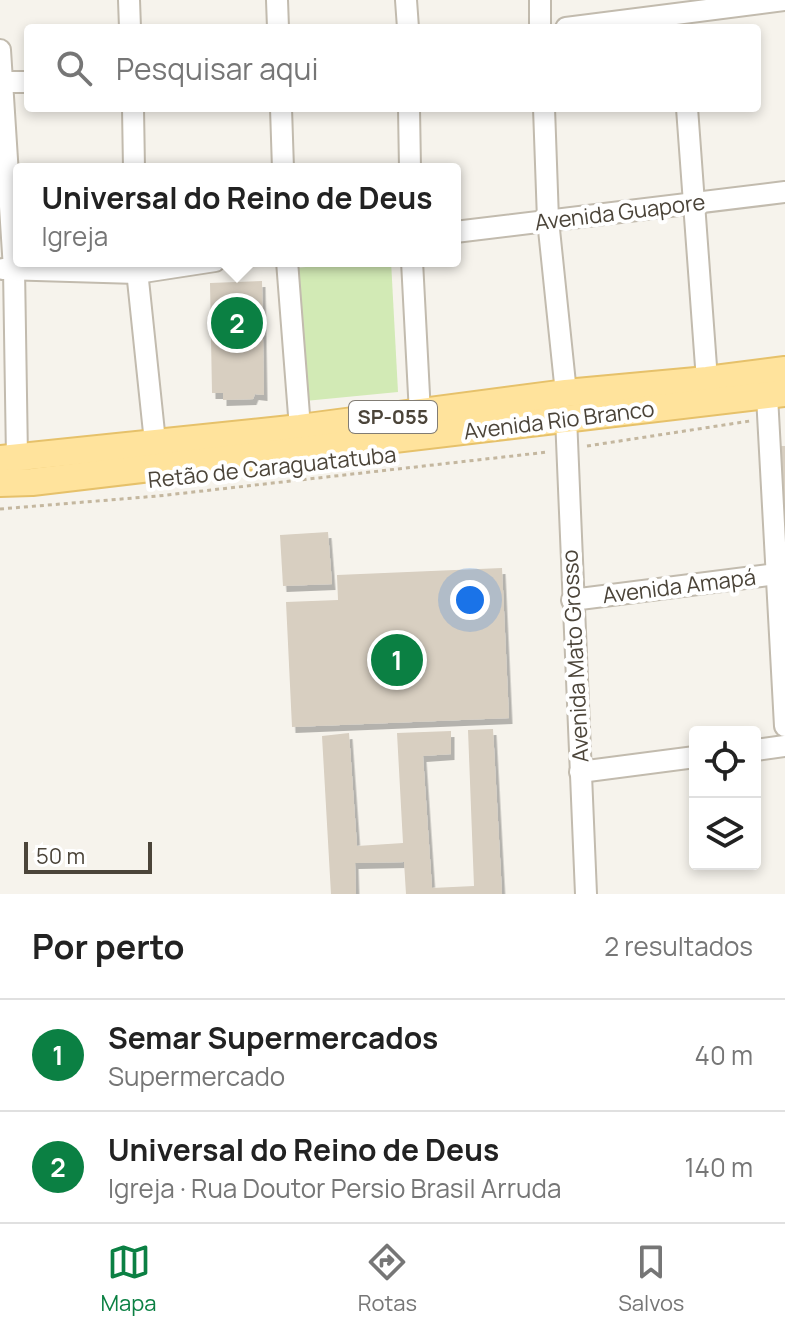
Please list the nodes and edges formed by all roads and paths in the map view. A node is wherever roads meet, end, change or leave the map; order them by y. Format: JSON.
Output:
{"nodes":[{"id":1,"x":129,"y":0,"type":"edge"},
{"id":2,"x":277,"y":0,"type":"edge"},
{"id":3,"x":406,"y":0,"type":"edge"},
{"id":4,"x":540,"y":0,"type":"edge"},
{"id":5,"x":785,"y":0,"type":"edge"},
{"id":6,"x":681,"y":21,"type":"edge"},
{"id":7,"x":130,"y":24,"type":"edge"},
{"id":8,"x":278,"y":24,"type":"edge"},
{"id":9,"x":408,"y":24,"type":"edge"},
{"id":10,"x":540,"y":24,"type":"edge"},
{"id":11,"x":632,"y":24,"type":"edge"},
{"id":12,"x":0,"y":50,"type":"edge"},
{"id":13,"x":1,"y":82,"type":"edge"},
{"id":14,"x":24,"y":82,"type":"edge"},
{"id":15,"x":133,"y":112,"type":"edge"},
{"id":16,"x":281,"y":112,"type":"edge"},
{"id":17,"x":409,"y":112,"type":"edge"},
{"id":18,"x":544,"y":112,"type":"edge"},
{"id":19,"x":687,"y":112,"type":"edge"},
{"id":20,"x":134,"y":163,"type":"edge"},
{"id":21,"x":283,"y":163,"type":"edge"},
{"id":22,"x":410,"y":163,"type":"edge"},
{"id":23,"x":785,"y":192,"type":"edge"},
{"id":24,"x":694,"y":203,"type":"junction"},
{"id":25,"x":548,"y":220,"type":"junction"},
{"id":26,"x":461,"y":231,"type":"edge"},
{"id":27,"x":136,"y":267,"type":"edge"},
{"id":28,"x":287,"y":267,"type":"edge"},
{"id":29,"x":412,"y":267,"type":"edge"},
{"id":30,"x":7,"y":269,"type":"edge"},
{"id":31,"x":785,"y":370,"type":"edge"},
{"id":32,"x":707,"y":380,"type":"junction"},
{"id":33,"x":773,"y":402,"type":"edge"},
{"id":34,"x":566,"y":405,"type":"junction"},
{"id":35,"x":420,"y":414,"type":"junction"},
{"id":36,"x":300,"y":428,"type":"junction"},
{"id":37,"x":155,"y":442,"type":"junction"},
{"id":38,"x":567,"y":449,"type":"junction"},
{"id":39,"x":9,"y":459,"type":"edge"},
{"id":40,"x":0,"y":483,"type":"edge"},
{"id":41,"x":0,"y":509,"type":"edge"},
{"id":42,"x":780,"y":573,"type":"edge"},
{"id":43,"x":572,"y":600,"type":"junction"},
{"id":44,"x":785,"y":726,"type":"edge"},
{"id":45,"x":785,"y":746,"type":"edge"},
{"id":46,"x":761,"y":749,"type":"edge"},
{"id":47,"x":689,"y":758,"type":"edge"},
{"id":48,"x":580,"y":772,"type":"junction"},
{"id":49,"x":586,"y":894,"type":"edge"}],
"edges":[{"from":1,"to":7,"type":"street"},
{"from":2,"to":8,"type":"street"},
{"from":3,"to":9,"type":"street"},
{"from":4,"to":10,"type":"street"},
{"from":5,"to":6,"type":"street"},
{"from":6,"to":11,"type":"street"},
{"from":12,"to":13,"type":"street"},
{"from":13,"to":14,"type":"street"},
{"from":13,"to":30,"type":"street"},
{"from":15,"to":20,"type":"street"},
{"from":16,"to":21,"type":"street"},
{"from":17,"to":22,"type":"street"},
{"from":18,"to":25,"type":"street","name":"Avenida Mato Grosso"},
{"from":19,"to":24,"type":"street"},
{"from":23,"to":24,"type":"street","name":"Avenida Guapore"},
{"from":24,"to":25,"type":"street","name":"Avenida Guapore"},
{"from":24,"to":32,"type":"street"},
{"from":25,"to":26,"type":"street","name":"Avenida Guapore"},
{"from":25,"to":34,"type":"street","name":"Avenida Mato Grosso"},
{"from":27,"to":30,"type":"street"},
{"from":27,"to":37,"type":"street"},
{"from":28,"to":36,"type":"street"},
{"from":29,"to":35,"type":"street"},
{"from":30,"to":39,"type":"street"},
{"from":31,"to":32,"type":"main road","name":"Avenida Rio Branco","number":"SP-055"},
{"from":32,"to":34,"type":"main road","name":"Avenida Rio Branco","number":"SP-055"},
{"from":33,"to":34,"type":"main road","name":"Avenida Rio Branco","number":"SP-055"},
{"from":33,"to":38,"type":"path","name":"Retão de Caraguatatuba"},
{"from":33,"to":42,"type":"street"},
{"from":34,"to":35,"type":"main road","name":"Avenida Rio Branco","number":"SP-055"},
{"from":34,"to":38,"type":"street","name":"Avenida Mato Grosso"},
{"from":34,"to":40,"type":"main road","name":"Avenida Rio Branco","number":"SP-055"},
{"from":35,"to":36,"type":"main road","name":"Avenida Rio Branco","number":"SP-055"},
{"from":36,"to":37,"type":"main road","name":"Avenida Rio Branco","number":"SP-055"},
{"from":37,"to":39,"type":"main road","name":"Avenida Rio Branco","number":"SP-055"},
{"from":38,"to":41,"type":"path","name":"Retão de Caraguatatuba"},
{"from":38,"to":43,"type":"street","name":"Avenida Mato Grosso"},
{"from":42,"to":43,"type":"street","name":"Avenida Amapá"},
{"from":42,"to":44,"type":"street"},
{"from":43,"to":48,"type":"street","name":"Avenida Mato Grosso"},
{"from":45,"to":46,"type":"street"},
{"from":47,"to":48,"type":"street"},
{"from":48,"to":49,"type":"street","name":"Avenida Mato Grosso"}]}
